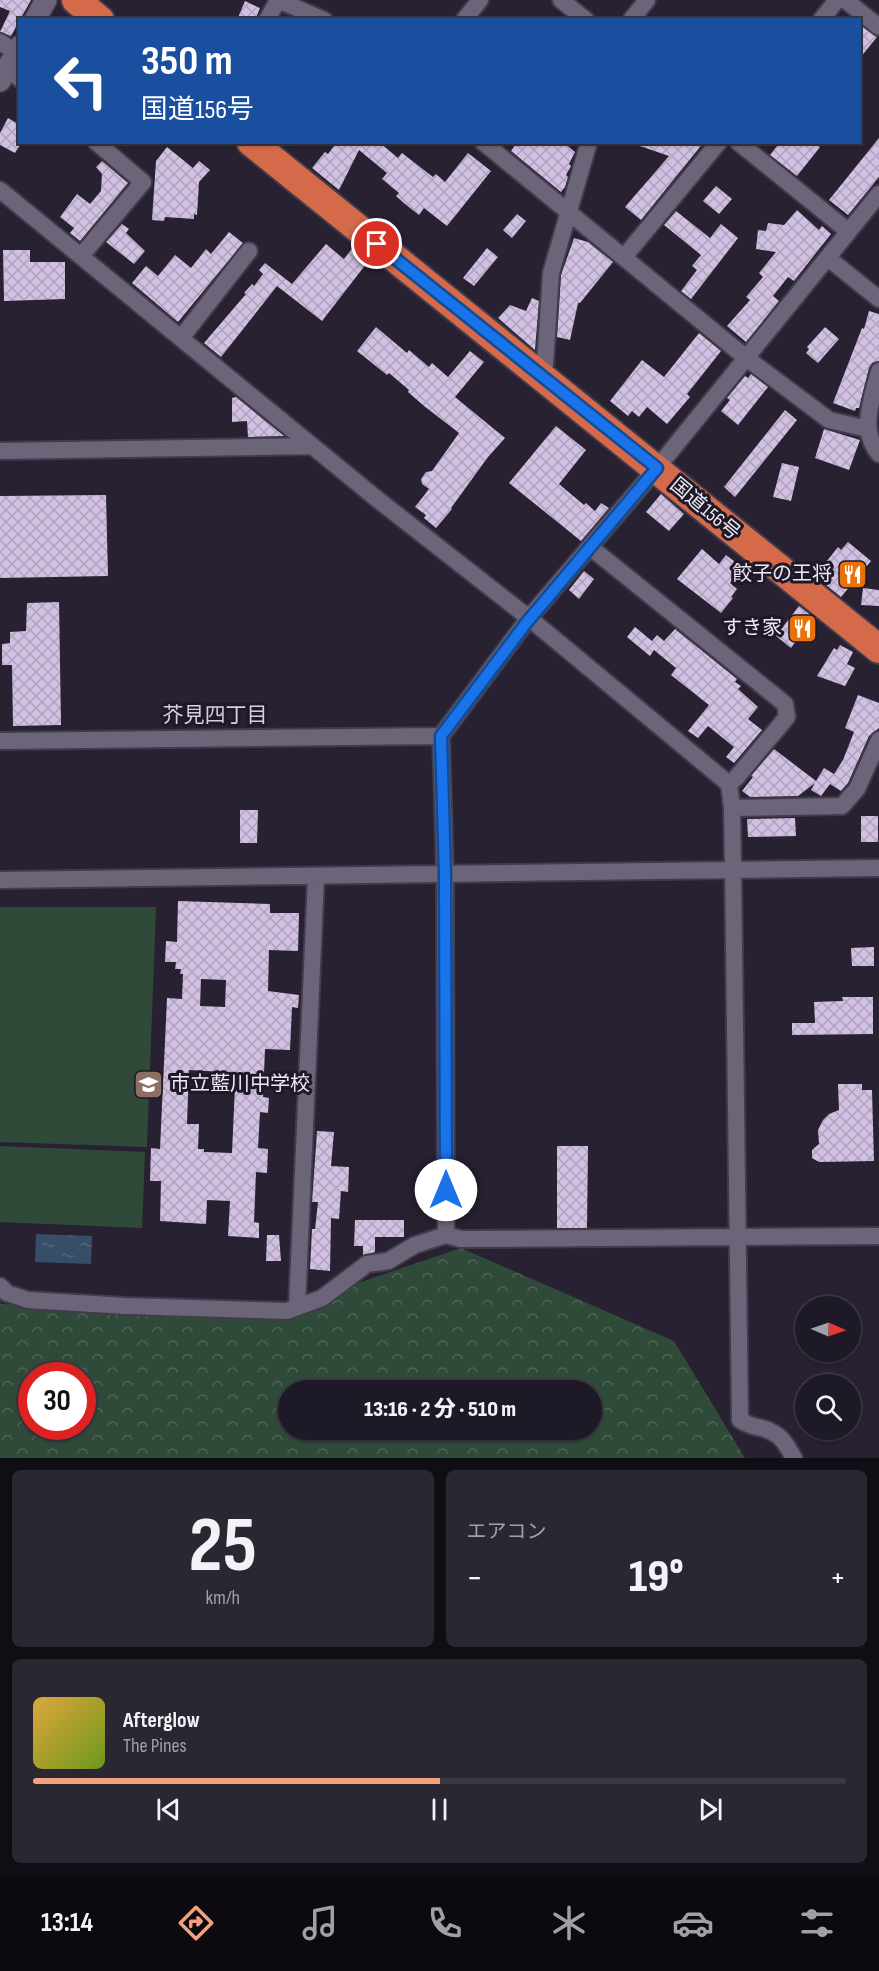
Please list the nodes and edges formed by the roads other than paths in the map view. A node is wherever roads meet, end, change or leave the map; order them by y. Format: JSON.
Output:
{"nodes":[{"id":1,"x":46,"y":0,"type":"edge"},
{"id":2,"x":76,"y":0,"type":"edge"},
{"id":3,"x":278,"y":0,"type":"edge"},
{"id":4,"x":480,"y":0,"type":"edge"},
{"id":5,"x":561,"y":0,"type":"edge"},
{"id":6,"x":647,"y":0,"type":"edge"},
{"id":7,"x":844,"y":0,"type":"edge"},
{"id":8,"x":36,"y":18,"type":"edge"},
{"id":9,"x":98,"y":18,"type":"edge"},
{"id":10,"x":268,"y":18,"type":"edge"},
{"id":11,"x":319,"y":18,"type":"edge"},
{"id":12,"x":466,"y":18,"type":"edge"},
{"id":13,"x":584,"y":18,"type":"edge"},
{"id":14,"x":633,"y":18,"type":"edge"},
{"id":15,"x":823,"y":18,"type":"edge"},
{"id":16,"x":879,"y":27,"type":"edge"},
{"id":17,"x":98,"y":144,"type":"edge"},
{"id":18,"x":253,"y":144,"type":"edge"},
{"id":19,"x":485,"y":144,"type":"edge"},
{"id":20,"x":588,"y":144,"type":"edge"},
{"id":21,"x":717,"y":144,"type":"edge"},
{"id":22,"x":740,"y":144,"type":"edge"},
{"id":23,"x":0,"y":190,"type":"edge"},
{"id":24,"x":879,"y":194,"type":"edge"},
{"id":25,"x":569,"y":213,"type":"junction"},
{"id":26,"x":848,"y":231,"type":"junction"},
{"id":27,"x":249,"y":251,"type":"dead end"},
{"id":28,"x":81,"y":256,"type":"junction"},
{"id":29,"x":624,"y":257,"type":"junction"},
{"id":30,"x":828,"y":258,"type":"junction"},
{"id":31,"x":879,"y":299,"type":"edge"},
{"id":32,"x":181,"y":338,"type":"junction"},
{"id":33,"x":746,"y":357,"type":"junction"},
{"id":34,"x":879,"y":371,"type":"edge"},
{"id":35,"x":540,"y":375,"type":"junction"},
{"id":36,"x":868,"y":429,"type":"junction"},
{"id":37,"x":312,"y":446,"type":"junction"},
{"id":38,"x":0,"y":451,"type":"edge"},
{"id":39,"x":879,"y":454,"type":"edge"},
{"id":40,"x":657,"y":468,"type":"junction"},
{"id":41,"x":590,"y":547,"type":"junction"},
{"id":42,"x":529,"y":618,"type":"junction"},
{"id":43,"x":879,"y":649,"type":"edge"},
{"id":44,"x":441,"y":736,"type":"junction"},
{"id":45,"x":879,"y":740,"type":"edge"},
{"id":46,"x":0,"y":741,"type":"edge"},
{"id":47,"x":729,"y":784,"type":"junction"},
{"id":48,"x":732,"y":808,"type":"junction"},
{"id":49,"x":879,"y":868,"type":"edge"},
{"id":50,"x":733,"y":869,"type":"junction"},
{"id":51,"x":445,"y":874,"type":"junction"},
{"id":52,"x":316,"y":877,"type":"junction"},
{"id":53,"x":0,"y":880,"type":"edge"},
{"id":54,"x":447,"y":1234,"type":"junction"},
{"id":55,"x":879,"y":1236,"type":"edge"},
{"id":56,"x":737,"y":1238,"type":"junction"},
{"id":57,"x":0,"y":1286,"type":"edge"},
{"id":58,"x":297,"y":1307,"type":"junction"},
{"id":59,"x":794,"y":1458,"type":"edge"}],
"edges":[{"from":1,"to":8,"type":"street"},
{"from":2,"to":9,"type":"highway"},
{"from":3,"to":10,"type":"street"},
{"from":3,"to":11,"type":"street"},
{"from":4,"to":12,"type":"street"},
{"from":5,"to":13,"type":"street"},
{"from":6,"to":14,"type":"street"},
{"from":7,"to":15,"type":"street"},
{"from":7,"to":16,"type":"street"},
{"from":17,"to":28,"type":"street"},
{"from":18,"to":35,"type":"highway","name":"国道156号"},
{"from":19,"to":25,"type":"street"},
{"from":20,"to":25,"type":"street"},
{"from":21,"to":29,"type":"street"},
{"from":22,"to":26,"type":"street"},
{"from":23,"to":28,"type":"street"},
{"from":24,"to":26,"type":"street"},
{"from":25,"to":29,"type":"street"},
{"from":25,"to":35,"type":"street"},
{"from":26,"to":30,"type":"street"},
{"from":27,"to":32,"type":"street"},
{"from":28,"to":32,"type":"street"},
{"from":29,"to":33,"type":"street"},
{"from":30,"to":31,"type":"street"},
{"from":30,"to":33,"type":"street"},
{"from":32,"to":37,"type":"street"},
{"from":33,"to":36,"type":"street"},
{"from":33,"to":40,"type":"street"},
{"from":34,"to":36,"type":"street"},
{"from":35,"to":40,"type":"highway","name":"国道156号"},
{"from":36,"to":39,"type":"street"},
{"from":37,"to":38,"type":"street"},
{"from":37,"to":42,"type":"street"},
{"from":40,"to":41,"type":"street"},
{"from":40,"to":43,"type":"highway","name":"国道156号"},
{"from":41,"to":42,"type":"street"},
{"from":41,"to":47,"type":"street"},
{"from":42,"to":44,"type":"street"},
{"from":42,"to":47,"type":"street"},
{"from":44,"to":46,"type":"street"},
{"from":44,"to":51,"type":"street"},
{"from":45,"to":48,"type":"street"},
{"from":47,"to":48,"type":"street"},
{"from":48,"to":50,"type":"street"},
{"from":49,"to":50,"type":"street"},
{"from":50,"to":51,"type":"street"},
{"from":50,"to":56,"type":"street"},
{"from":51,"to":52,"type":"street"},
{"from":51,"to":54,"type":"street"},
{"from":52,"to":53,"type":"street"},
{"from":52,"to":58,"type":"street"},
{"from":54,"to":56,"type":"street"},
{"from":54,"to":58,"type":"street"},
{"from":55,"to":56,"type":"street"},
{"from":56,"to":59,"type":"street"},
{"from":57,"to":58,"type":"street"}]}
